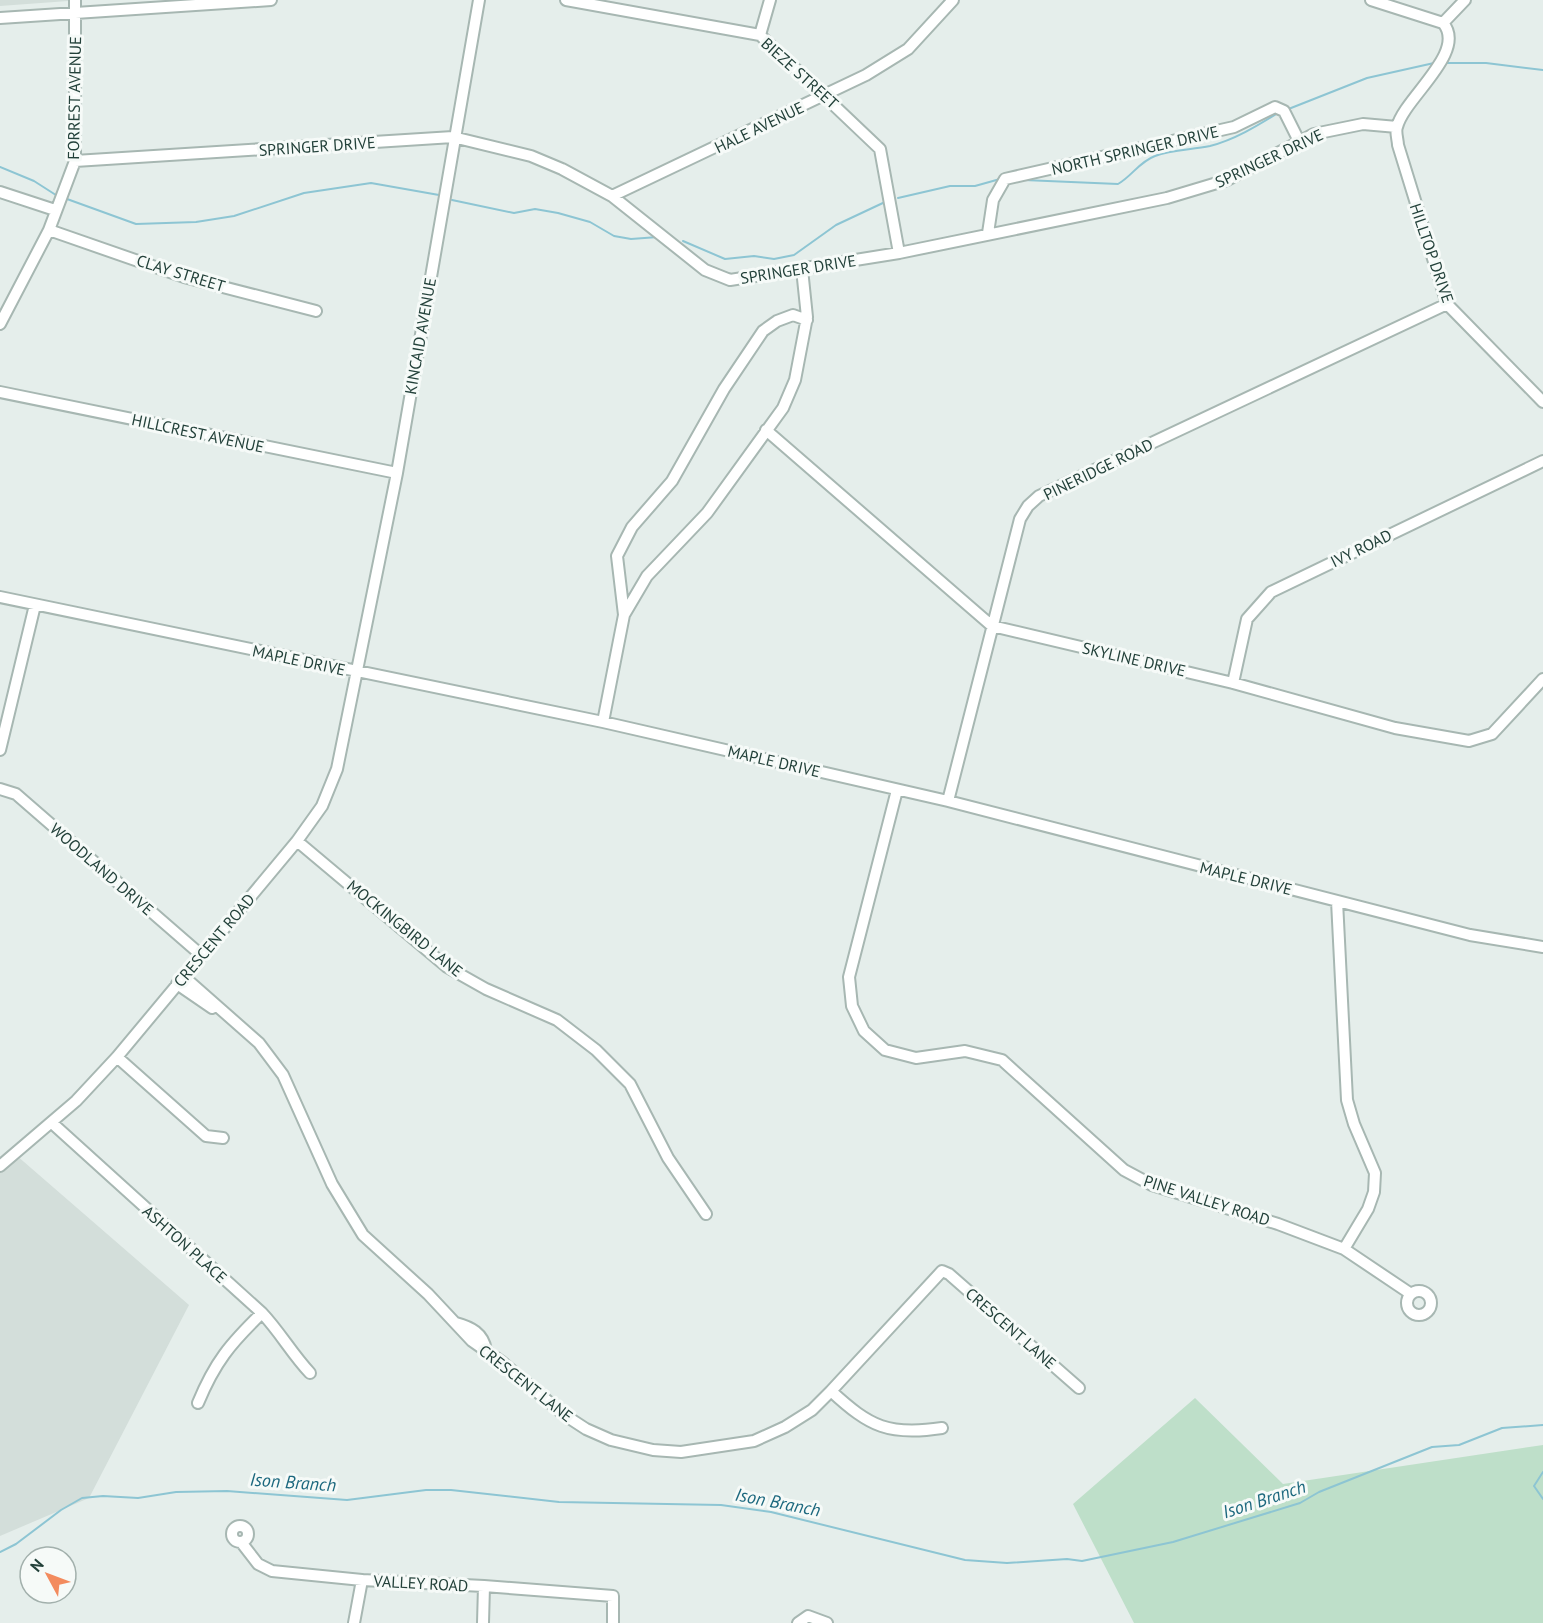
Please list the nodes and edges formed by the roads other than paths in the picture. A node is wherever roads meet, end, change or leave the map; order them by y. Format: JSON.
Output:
{"nodes":[{"id":1,"x":75,"y":0,"type":"edge"},
{"id":2,"x":271,"y":0,"type":"edge"},
{"id":3,"x":479,"y":0,"type":"edge"},
{"id":4,"x":566,"y":0,"type":"edge"},
{"id":5,"x":770,"y":0,"type":"edge"},
{"id":6,"x":952,"y":0,"type":"edge"},
{"id":7,"x":1371,"y":0,"type":"edge"},
{"id":8,"x":1465,"y":0,"type":"edge"},
{"id":9,"x":75,"y":14,"type":"junction"},
{"id":10,"x":0,"y":18,"type":"edge"},
{"id":11,"x":1443,"y":23,"type":"junction"},
{"id":12,"x":760,"y":35,"type":"junction"},
{"id":13,"x":824,"y":96,"type":"junction"},
{"id":14,"x":1397,"y":127,"type":"junction"},
{"id":15,"x":453,"y":137,"type":"junction"},
{"id":16,"x":1299,"y":141,"type":"junction"},
{"id":17,"x":75,"y":161,"type":"junction"},
{"id":18,"x":0,"y":192,"type":"edge"},
{"id":19,"x":612,"y":196,"type":"junction"},
{"id":20,"x":55,"y":210,"type":"junction"},
{"id":21,"x":49,"y":230,"type":"junction"},
{"id":22,"x":988,"y":233,"type":"junction"},
{"id":23,"x":899,"y":253,"type":"junction"},
{"id":24,"x":802,"y":269,"type":"junction"},
{"id":25,"x":1447,"y":304,"type":"junction"},
{"id":26,"x":316,"y":311,"type":"dead end"},
{"id":27,"x":807,"y":320,"type":"junction"},
{"id":28,"x":0,"y":324,"type":"edge"},
{"id":29,"x":0,"y":392,"type":"edge"},
{"id":30,"x":1543,"y":402,"type":"edge"},
{"id":31,"x":766,"y":430,"type":"junction"},
{"id":32,"x":1543,"y":460,"type":"edge"},
{"id":33,"x":397,"y":473,"type":"junction"},
{"id":34,"x":0,"y":597,"type":"edge"},
{"id":35,"x":35,"y":605,"type":"junction"},
{"id":36,"x":624,"y":615,"type":"junction"},
{"id":37,"x":992,"y":626,"type":"junction"},
{"id":38,"x":357,"y":672,"type":"junction"},
{"id":39,"x":1543,"y":679,"type":"edge"},
{"id":40,"x":1233,"y":683,"type":"junction"},
{"id":41,"x":603,"y":722,"type":"junction"},
{"id":42,"x":0,"y":750,"type":"edge"},
{"id":43,"x":0,"y":789,"type":"edge"},
{"id":44,"x":897,"y":790,"type":"junction"},
{"id":45,"x":948,"y":801,"type":"junction"},
{"id":46,"x":297,"y":841,"type":"junction"},
{"id":47,"x":1337,"y":902,"type":"junction"},
{"id":48,"x":1543,"y":947,"type":"edge"},
{"id":49,"x":200,"y":954,"type":"junction"},
{"id":50,"x":180,"y":980,"type":"junction"},
{"id":51,"x":117,"y":1057,"type":"junction"},
{"id":52,"x":52,"y":1123,"type":"junction"},
{"id":53,"x":223,"y":1138,"type":"dead end"},
{"id":54,"x":0,"y":1166,"type":"edge"},
{"id":55,"x":706,"y":1214,"type":"dead end"},
{"id":56,"x":1344,"y":1250,"type":"junction"},
{"id":57,"x":1411,"y":1294,"type":"dead end"},
{"id":58,"x":262,"y":1313,"type":"junction"},
{"id":59,"x":310,"y":1373,"type":"dead end"},
{"id":60,"x":1079,"y":1388,"type":"dead end"},
{"id":61,"x":831,"y":1391,"type":"junction"},
{"id":62,"x":198,"y":1403,"type":"dead end"},
{"id":63,"x":942,"y":1428,"type":"dead end"},
{"id":64,"x":241,"y":1542,"type":"dead end"},
{"id":65,"x":362,"y":1580,"type":"junction"},
{"id":66,"x":484,"y":1586,"type":"junction"},
{"id":67,"x":354,"y":1623,"type":"edge"},
{"id":68,"x":483,"y":1623,"type":"edge"},
{"id":69,"x":614,"y":1623,"type":"edge"},
{"id":70,"x":798,"y":1623,"type":"edge"},
{"id":71,"x":827,"y":1623,"type":"edge"}],
"edges":[{"from":1,"to":9,"type":"street","name":"FORREST AVENUE"},
{"from":2,"to":9,"type":"street"},
{"from":3,"to":15,"type":"street","name":"KINCAID AVENUE"},
{"from":4,"to":12,"type":"street","name":"BIEZE STREET"},
{"from":5,"to":12,"type":"street"},
{"from":6,"to":13,"type":"street","name":"HALE AVENUE"},
{"from":7,"to":11,"type":"street"},
{"from":8,"to":11,"type":"street"},
{"from":9,"to":10,"type":"street"},
{"from":9,"to":17,"type":"street","name":"FORREST AVENUE"},
{"from":11,"to":14,"type":"street"},
{"from":12,"to":13,"type":"street","name":"BIEZE STREET"},
{"from":13,"to":19,"type":"street","name":"HALE AVENUE"},
{"from":13,"to":23,"type":"street","name":"BIEZE STREET"},
{"from":14,"to":16,"type":"street","name":"SPRINGER DRIVE"},
{"from":14,"to":25,"type":"street","name":"HILLTOP DRIVE"},
{"from":15,"to":17,"type":"street","name":"SPRINGER DRIVE"},
{"from":15,"to":19,"type":"street","name":"SPRINGER DRIVE"},
{"from":15,"to":33,"type":"street","name":"KINCAID AVENUE"},
{"from":16,"to":22,"type":"street","name":"SPRINGER DRIVE"},
{"from":16,"to":22,"type":"street","name":"NORTH SPRINGER DRIVE"},
{"from":17,"to":20,"type":"street","name":"FORREST AVENUE"},
{"from":18,"to":20,"type":"street"},
{"from":19,"to":24,"type":"street","name":"SPRINGER DRIVE"},
{"from":20,"to":21,"type":"street","name":"FORREST AVENUE"},
{"from":21,"to":26,"type":"street","name":"CLAY STREET"},
{"from":21,"to":28,"type":"street","name":"FORREST AVENUE"},
{"from":22,"to":23,"type":"street","name":"SPRINGER DRIVE"},
{"from":23,"to":24,"type":"street","name":"SPRINGER DRIVE"},
{"from":24,"to":27,"type":"street"},
{"from":25,"to":30,"type":"street","name":"HILLTOP DRIVE"},
{"from":25,"to":37,"type":"street","name":"PINERIDGE ROAD"},
{"from":27,"to":31,"type":"street"},
{"from":27,"to":36,"type":"street"},
{"from":29,"to":33,"type":"street","name":"HILLCREST AVENUE"},
{"from":31,"to":36,"type":"street"},
{"from":31,"to":37,"type":"street","name":"SKYLINE DRIVE"},
{"from":32,"to":40,"type":"street","name":"IVY ROAD"},
{"from":33,"to":38,"type":"street","name":"KINCAID AVENUE"},
{"from":34,"to":35,"type":"street","name":"MAPLE DRIVE"},
{"from":35,"to":38,"type":"street","name":"MAPLE DRIVE"},
{"from":35,"to":42,"type":"street"},
{"from":36,"to":41,"type":"street"},
{"from":37,"to":40,"type":"street","name":"SKYLINE DRIVE"},
{"from":37,"to":45,"type":"street","name":"PINERIDGE ROAD"},
{"from":38,"to":41,"type":"street","name":"MAPLE DRIVE"},
{"from":38,"to":46,"type":"street","name":"CRESCENT ROAD"},
{"from":39,"to":40,"type":"street","name":"SKYLINE DRIVE"},
{"from":41,"to":44,"type":"street","name":"MAPLE DRIVE"},
{"from":43,"to":49,"type":"street","name":"WOODLAND DRIVE"},
{"from":44,"to":45,"type":"street","name":"MAPLE DRIVE"},
{"from":44,"to":56,"type":"street","name":"PINE VALLEY ROAD"},
{"from":45,"to":47,"type":"street","name":"MAPLE DRIVE"},
{"from":46,"to":49,"type":"street","name":"CRESCENT ROAD"},
{"from":46,"to":55,"type":"street","name":"MOCKINGBIRD LANE"},
{"from":47,"to":48,"type":"street","name":"MAPLE DRIVE"},
{"from":47,"to":56,"type":"street"},
{"from":49,"to":50,"type":"street","name":"CRESCENT ROAD"},
{"from":50,"to":51,"type":"street","name":"CRESCENT ROAD"},
{"from":50,"to":61,"type":"street","name":"CRESCENT LANE"},
{"from":51,"to":52,"type":"street","name":"CRESCENT ROAD"},
{"from":51,"to":53,"type":"street"},
{"from":52,"to":54,"type":"street","name":"CRESCENT ROAD"},
{"from":52,"to":58,"type":"street","name":"ASHTON PLACE"},
{"from":56,"to":57,"type":"street","name":"PINE VALLEY ROAD"},
{"from":58,"to":59,"type":"street","name":"ASHTON PLACE"},
{"from":58,"to":62,"type":"street"},
{"from":60,"to":61,"type":"street","name":"CRESCENT LANE"},
{"from":61,"to":63,"type":"street"},
{"from":64,"to":65,"type":"street","name":"VALLEY ROAD"},
{"from":65,"to":66,"type":"street","name":"VALLEY ROAD"},
{"from":65,"to":67,"type":"street"},
{"from":66,"to":68,"type":"street"},
{"from":66,"to":69,"type":"street","name":"VALLEY ROAD"},
{"from":70,"to":71,"type":"street"}]}
